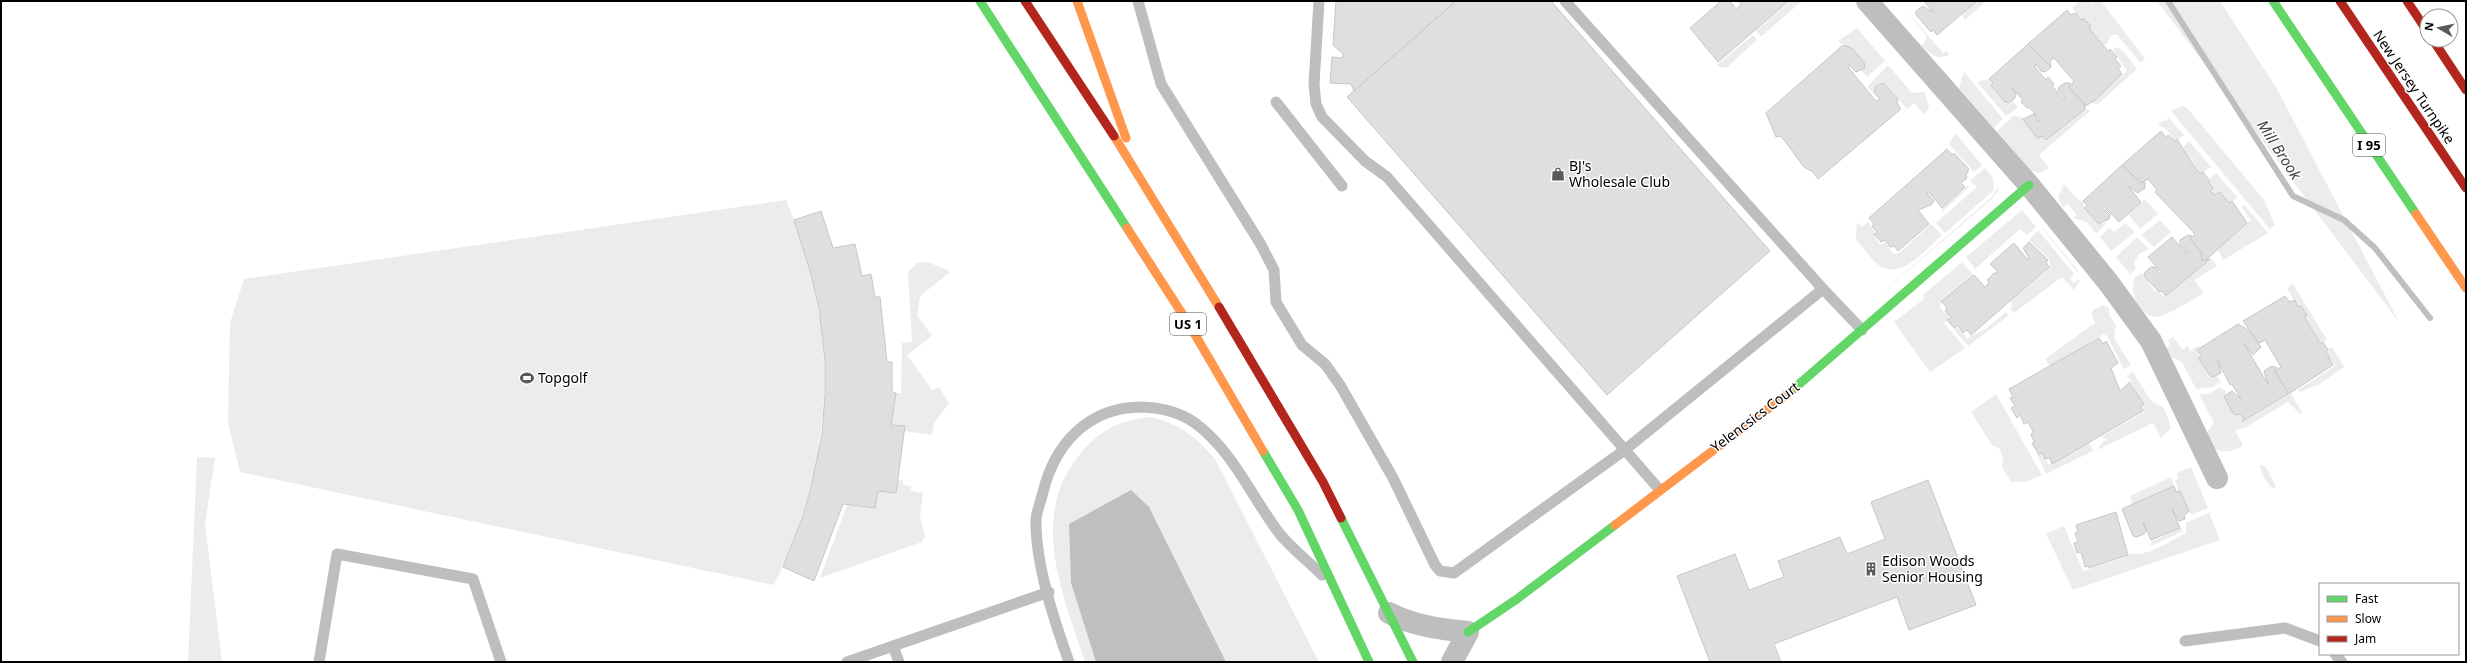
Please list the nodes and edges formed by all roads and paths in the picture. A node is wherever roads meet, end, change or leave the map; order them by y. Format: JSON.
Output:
{"nodes":[{"id":1,"x":980,"y":1,"type":"edge"},
{"id":2,"x":1025,"y":1,"type":"edge"},
{"id":3,"x":1077,"y":1,"type":"edge"},
{"id":4,"x":1138,"y":1,"type":"edge"},
{"id":5,"x":1319,"y":1,"type":"edge"},
{"id":6,"x":1565,"y":1,"type":"edge"},
{"id":7,"x":1867,"y":1,"type":"edge"},
{"id":8,"x":2273,"y":1,"type":"edge"},
{"id":9,"x":2340,"y":1,"type":"edge"},
{"id":10,"x":2407,"y":1,"type":"edge"},
{"id":11,"x":2419,"y":19,"type":"edge"},
{"id":12,"x":2438,"y":48,"type":"edge"},
{"id":13,"x":2466,"y":90,"type":"edge"},
{"id":14,"x":1276,"y":102,"type":"dead end"},
{"id":15,"x":1140,"y":175,"type":"junction"},
{"id":16,"x":2028,"y":185,"type":"junction"},
{"id":17,"x":1342,"y":186,"type":"dead end"},
{"id":18,"x":2466,"y":188,"type":"edge"},
{"id":19,"x":2466,"y":288,"type":"edge"},
{"id":20,"x":1823,"y":289,"type":"junction"},
{"id":21,"x":1862,"y":330,"type":"junction"},
{"id":22,"x":1626,"y":449,"type":"junction"},
{"id":23,"x":2217,"y":478,"type":"dead end"},
{"id":24,"x":1659,"y":489,"type":"junction"},
{"id":25,"x":1334,"y":586,"type":"junction"},
{"id":26,"x":1049,"y":592,"type":"junction"},
{"id":27,"x":1389,"y":613,"type":"junction"},
{"id":28,"x":1468,"y":632,"type":"junction"},
{"id":29,"x":2185,"y":641,"type":"dead end"},
{"id":30,"x":2319,"y":641,"type":"edge"},
{"id":31,"x":893,"y":646,"type":"junction"},
{"id":32,"x":319,"y":662,"type":"edge"},
{"id":33,"x":501,"y":662,"type":"edge"},
{"id":34,"x":847,"y":662,"type":"edge"},
{"id":35,"x":899,"y":662,"type":"edge"},
{"id":36,"x":1069,"y":662,"type":"edge"},
{"id":37,"x":1369,"y":662,"type":"edge"},
{"id":38,"x":1413,"y":662,"type":"edge"},
{"id":39,"x":1452,"y":662,"type":"edge"}],
"edges":[{"from":1,"to":25,"type":"main road","number":"US 1"},
{"from":2,"to":15,"type":"main road","number":"US 1"},
{"from":3,"to":15,"type":"main road"},
{"from":4,"to":22,"type":"lane"},
{"from":5,"to":22,"type":"lane"},
{"from":6,"to":20,"type":"lane"},
{"from":7,"to":16,"type":"street"},
{"from":8,"to":19,"type":"main road","number":"I 95"},
{"from":9,"to":18,"type":"main road","name":"New Jersey Turnpike"},
{"from":10,"to":11,"type":"main road"},
{"from":12,"to":13,"type":"main road"},
{"from":14,"to":17,"type":"lane"},
{"from":15,"to":27,"type":"main road","number":"US 1"},
{"from":16,"to":21,"type":"main road","name":"Yelencsics Court"},
{"from":16,"to":23,"type":"street"},
{"from":20,"to":21,"type":"lane"},
{"from":20,"to":22,"type":"lane"},
{"from":21,"to":24,"type":"main road","name":"Yelencsics Court"},
{"from":22,"to":24,"type":"lane"},
{"from":24,"to":28,"type":"main road","name":"Yelencsics Court"},
{"from":25,"to":26,"type":"lane"},
{"from":25,"to":37,"type":"main road","number":"US 1"},
{"from":26,"to":31,"type":"lane"},
{"from":26,"to":36,"type":"lane"},
{"from":27,"to":28,"type":"street"},
{"from":27,"to":38,"type":"main road","number":"US 1"},
{"from":28,"to":39,"type":"street","name":"Yelencsics Court"},
{"from":29,"to":30,"type":"lane"},
{"from":31,"to":34,"type":"lane"},
{"from":31,"to":35,"type":"lane"},
{"from":32,"to":33,"type":"lane"}]}
